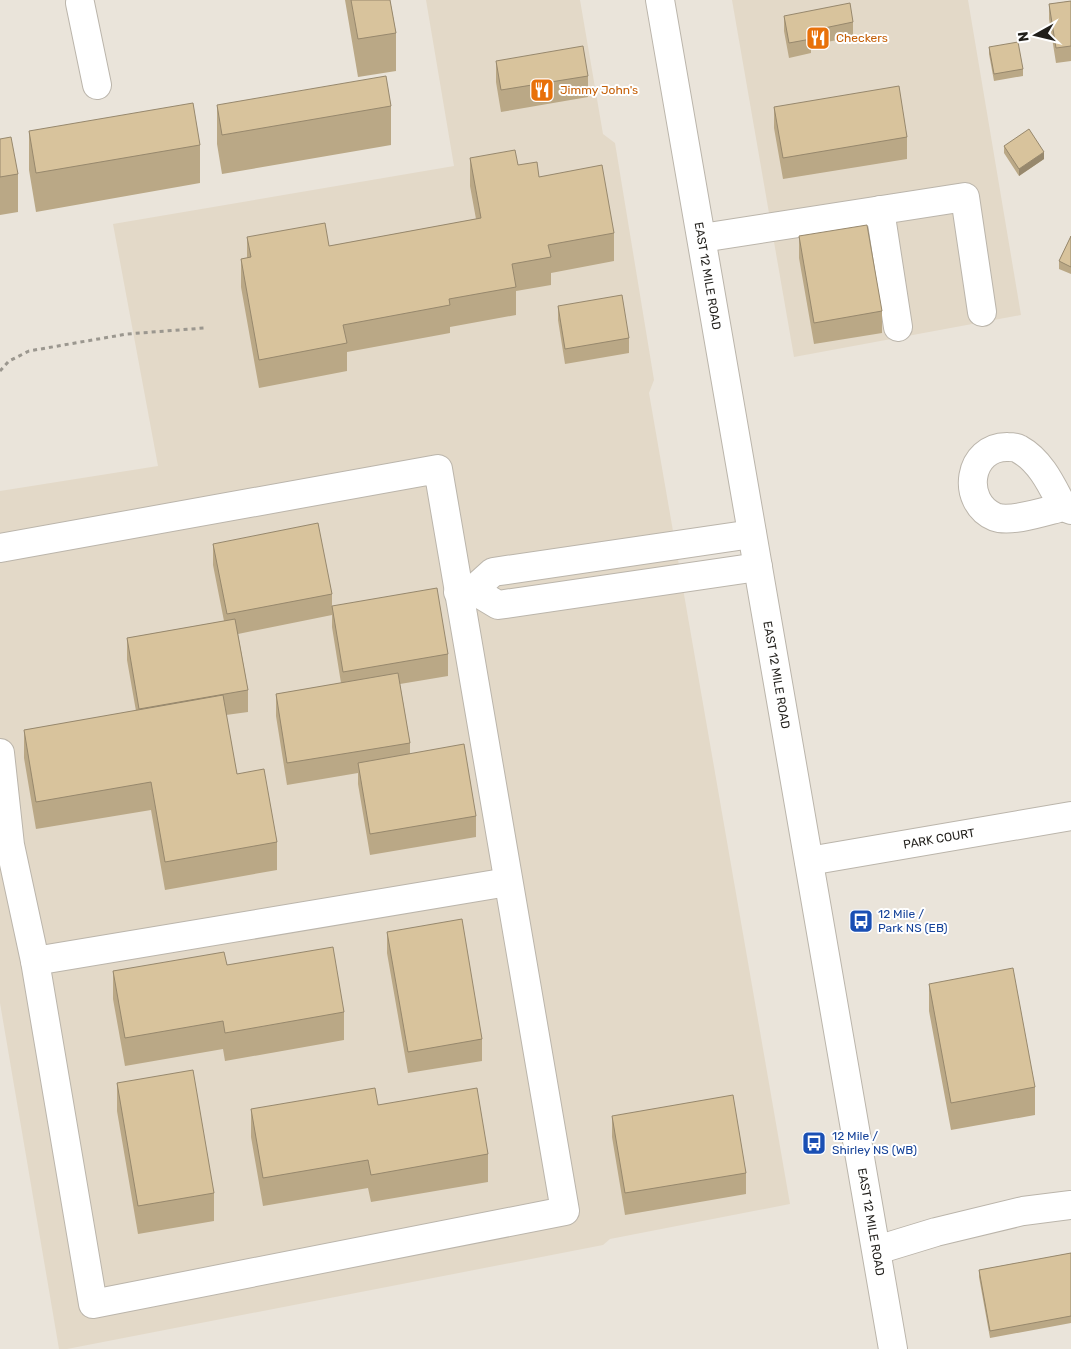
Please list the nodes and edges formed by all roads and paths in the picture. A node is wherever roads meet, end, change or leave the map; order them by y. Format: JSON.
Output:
{"nodes":[{"id":1,"x":660,"y":0,"type":"edge"},
{"id":2,"x":76,"y":1,"type":"edge"},
{"id":3,"x":97,"y":85,"type":"dead end"},
{"id":4,"x":880,"y":210,"type":"junction"},
{"id":5,"x":702,"y":238,"type":"junction"},
{"id":6,"x":982,"y":312,"type":"dead end"},
{"id":7,"x":898,"y":327,"type":"dead end"},
{"id":8,"x":204,"y":328,"type":"dead end"},
{"id":9,"x":0,"y":371,"type":"edge"},
{"id":10,"x":752,"y":534,"type":"junction"},
{"id":11,"x":0,"y":548,"type":"edge"},
{"id":12,"x":758,"y":567,"type":"junction"},
{"id":13,"x":465,"y":591,"type":"junction"},
{"id":14,"x":0,"y":753,"type":"edge"},
{"id":15,"x":1071,"y":816,"type":"edge"},
{"id":16,"x":809,"y":861,"type":"junction"},
{"id":17,"x":508,"y":882,"type":"junction"},
{"id":18,"x":35,"y":961,"type":"junction"},
{"id":19,"x":1071,"y":1205,"type":"edge"},
{"id":20,"x":876,"y":1250,"type":"junction"},
{"id":21,"x":893,"y":1349,"type":"edge"}],
"edges":[{"from":1,"to":5,"type":"main road","name":"EAST 12 MILE ROAD"},
{"from":2,"to":3,"type":"main road"},
{"from":4,"to":5,"type":"main road"},
{"from":4,"to":6,"type":"main road"},
{"from":4,"to":7,"type":"main road"},
{"from":5,"to":10,"type":"main road","name":"EAST 12 MILE ROAD"},
{"from":8,"to":9,"type":"path"},
{"from":10,"to":12,"type":"main road","name":"EAST 12 MILE ROAD"},
{"from":10,"to":13,"type":"main road"},
{"from":11,"to":13,"type":"main road"},
{"from":12,"to":13,"type":"main road"},
{"from":12,"to":16,"type":"main road","name":"EAST 12 MILE ROAD"},
{"from":13,"to":17,"type":"main road"},
{"from":14,"to":18,"type":"main road"},
{"from":15,"to":16,"type":"main road","name":"PARK COURT"},
{"from":16,"to":20,"type":"main road","name":"EAST 12 MILE ROAD"},
{"from":17,"to":18,"type":"main road"},
{"from":17,"to":18,"type":"main road"},
{"from":19,"to":20,"type":"main road"},
{"from":20,"to":21,"type":"main road","name":"EAST 12 MILE ROAD"}]}
